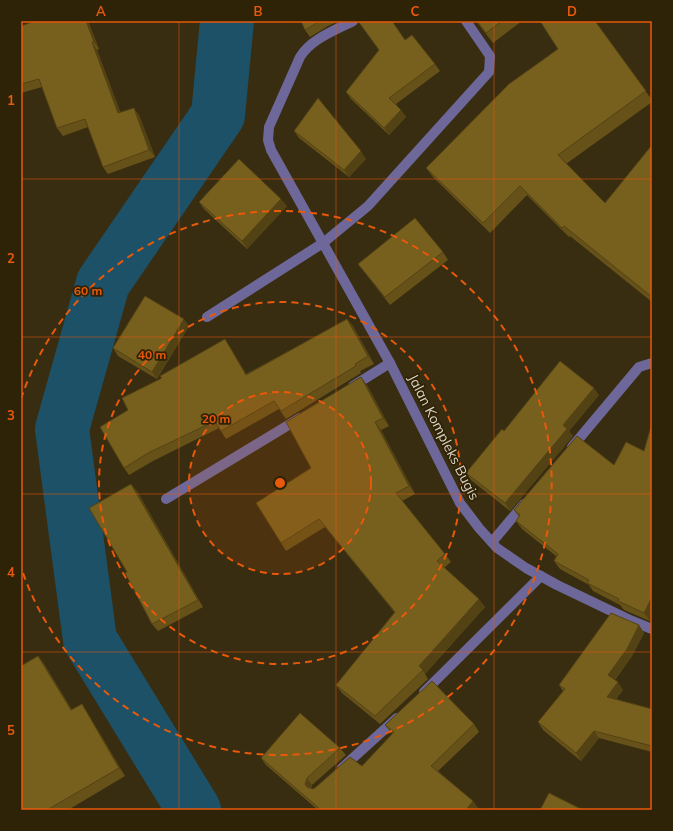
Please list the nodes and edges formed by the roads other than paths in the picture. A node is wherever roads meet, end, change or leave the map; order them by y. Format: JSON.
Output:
{"nodes":[{"id":1,"x":353,"y":21,"type":"edge"},
{"id":2,"x":466,"y":21,"type":"edge"},
{"id":3,"x":323,"y":243,"type":"junction"},
{"id":4,"x":207,"y":317,"type":"dead end"},
{"id":5,"x":390,"y":363,"type":"junction"},
{"id":6,"x":652,"y":363,"type":"edge"},
{"id":7,"x":343,"y":392,"type":"edge"},
{"id":8,"x":309,"y":412,"type":"edge"},
{"id":9,"x":563,"y":458,"type":"edge"},
{"id":10,"x":532,"y":494,"type":"edge"},
{"id":11,"x":166,"y":499,"type":"dead end"},
{"id":12,"x":492,"y":542,"type":"junction"},
{"id":13,"x":541,"y":576,"type":"junction"},
{"id":14,"x":652,"y":629,"type":"edge"},
{"id":15,"x":418,"y":698,"type":"edge"},
{"id":16,"x":406,"y":709,"type":"edge"},
{"id":17,"x":335,"y":774,"type":"edge"}],
"edges":[{"from":1,"to":3,"type":"street","name":"Jalan Kompleks Bugis"},
{"from":2,"to":3,"type":"street"},
{"from":3,"to":4,"type":"street"},
{"from":3,"to":5,"type":"street","name":"Jalan Kompleks Bugis"},
{"from":5,"to":7,"type":"street"},
{"from":5,"to":12,"type":"street","name":"Jalan Kompleks Bugis"},
{"from":6,"to":9,"type":"street"},
{"from":8,"to":11,"type":"street"},
{"from":10,"to":12,"type":"street"},
{"from":12,"to":13,"type":"street","name":"Jalan Kompleks Bugis"},
{"from":13,"to":14,"type":"street","name":"Jalan Kompleks Bugis"},
{"from":13,"to":15,"type":"street"},
{"from":16,"to":17,"type":"street"}]}
